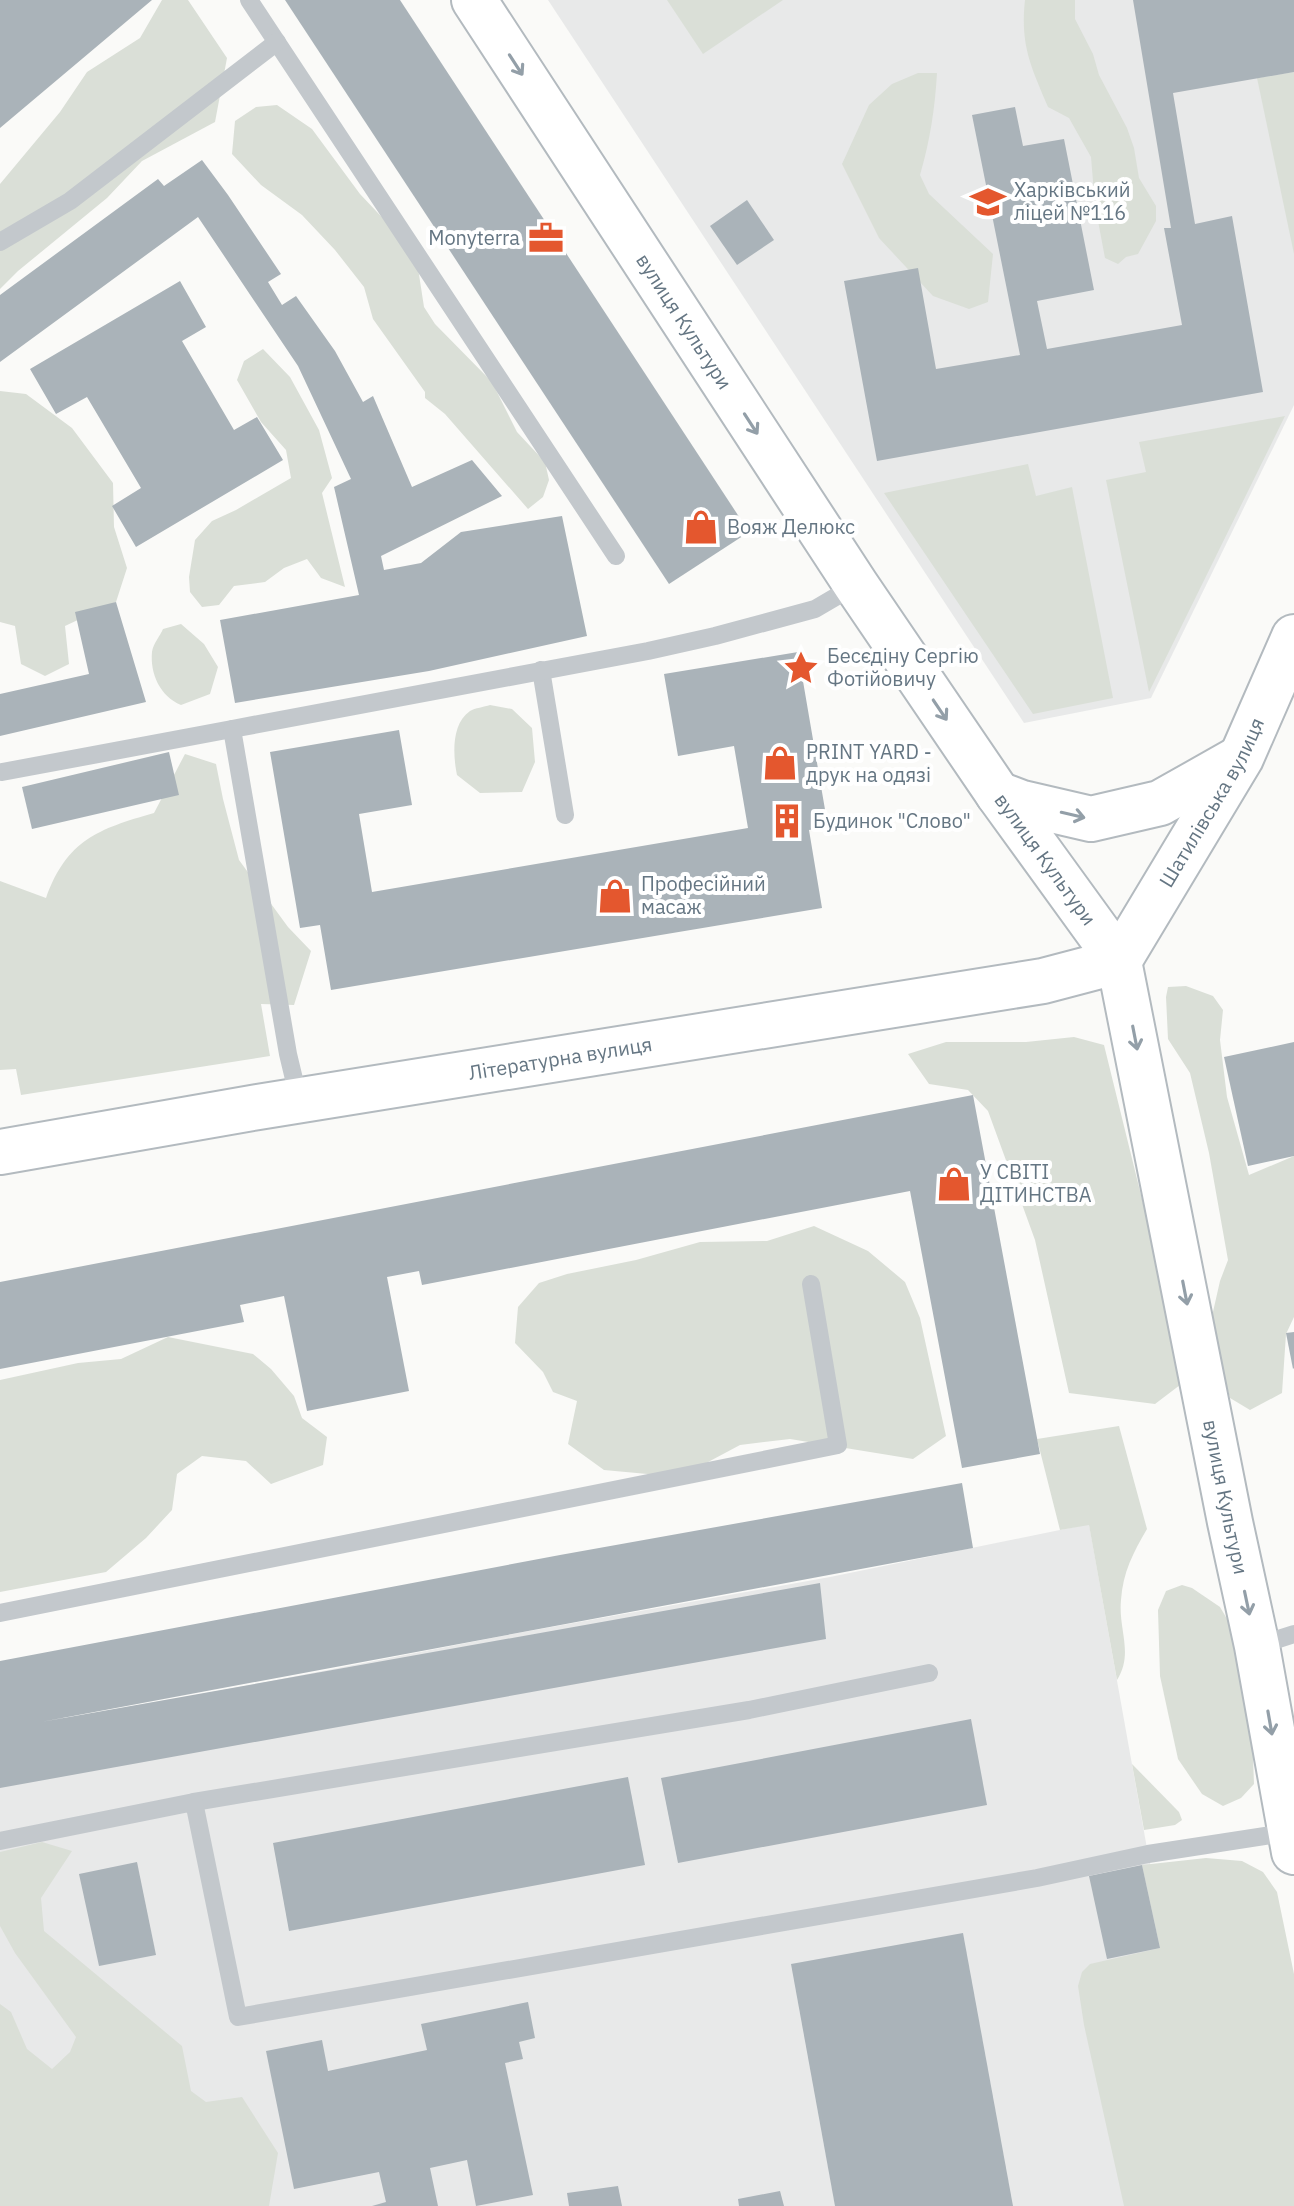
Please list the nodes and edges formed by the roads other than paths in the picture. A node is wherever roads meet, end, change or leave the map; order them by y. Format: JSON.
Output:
{"nodes":[{"id":1,"x":249,"y":0,"type":"edge"},
{"id":2,"x":474,"y":0,"type":"edge"},
{"id":3,"x":277,"y":42,"type":"junction"},
{"id":4,"x":0,"y":242,"type":"edge"},
{"id":5,"x":616,"y":556,"type":"dead end"},
{"id":6,"x":856,"y":585,"type":"junction"},
{"id":7,"x":1294,"y":637,"type":"edge"},
{"id":8,"x":541,"y":670,"type":"junction"},
{"id":9,"x":232,"y":729,"type":"junction"},
{"id":10,"x":1241,"y":758,"type":"junction"},
{"id":11,"x":2,"y":772,"type":"dead end"},
{"id":12,"x":998,"y":794,"type":"junction"},
{"id":13,"x":565,"y":815,"type":"dead end"},
{"id":14,"x":1119,"y":961,"type":"junction"},
{"id":15,"x":299,"y":1100,"type":"junction"},
{"id":16,"x":0,"y":1152,"type":"edge"},
{"id":17,"x":811,"y":1284,"type":"dead end"},
{"id":18,"x":0,"y":1613,"type":"edge"},
{"id":19,"x":1275,"y":1640,"type":"edge"},
{"id":20,"x":929,"y":1673,"type":"dead end"},
{"id":21,"x":194,"y":1802,"type":"junction"},
{"id":22,"x":0,"y":1841,"type":"edge"},
{"id":23,"x":1292,"y":1842,"type":"edge"}],
"edges":[{"from":1,"to":3,"type":"lane"},
{"from":2,"to":6,"type":"street","name":"вулиця Культури","one_way":true},
{"from":3,"to":4,"type":"lane"},
{"from":3,"to":5,"type":"lane"},
{"from":6,"to":8,"type":"lane"},
{"from":6,"to":12,"type":"street","name":"вулиця Культури","one_way":true},
{"from":7,"to":10,"type":"street","name":"Шатилівська вулиця"},
{"from":8,"to":9,"type":"lane"},
{"from":8,"to":13,"type":"lane"},
{"from":9,"to":11,"type":"lane"},
{"from":9,"to":15,"type":"lane"},
{"from":12,"to":10,"type":"street","one_way":true},
{"from":10,"to":14,"type":"street","name":"Шатилівська вулиця"},
{"from":12,"to":14,"type":"street","name":"вулиця Культури"},
{"from":14,"to":15,"type":"street","name":"Літературна вулиця"},
{"from":14,"to":19,"type":"street","name":"вулиця Культури","one_way":true},
{"from":15,"to":16,"type":"street","name":"Літературна вулиця"},
{"from":17,"to":18,"type":"lane"},
{"from":19,"to":23,"type":"street","name":"вулиця Культури","one_way":true},
{"from":20,"to":21,"type":"lane"},
{"from":21,"to":22,"type":"lane"},
{"from":21,"to":23,"type":"lane"}]}
